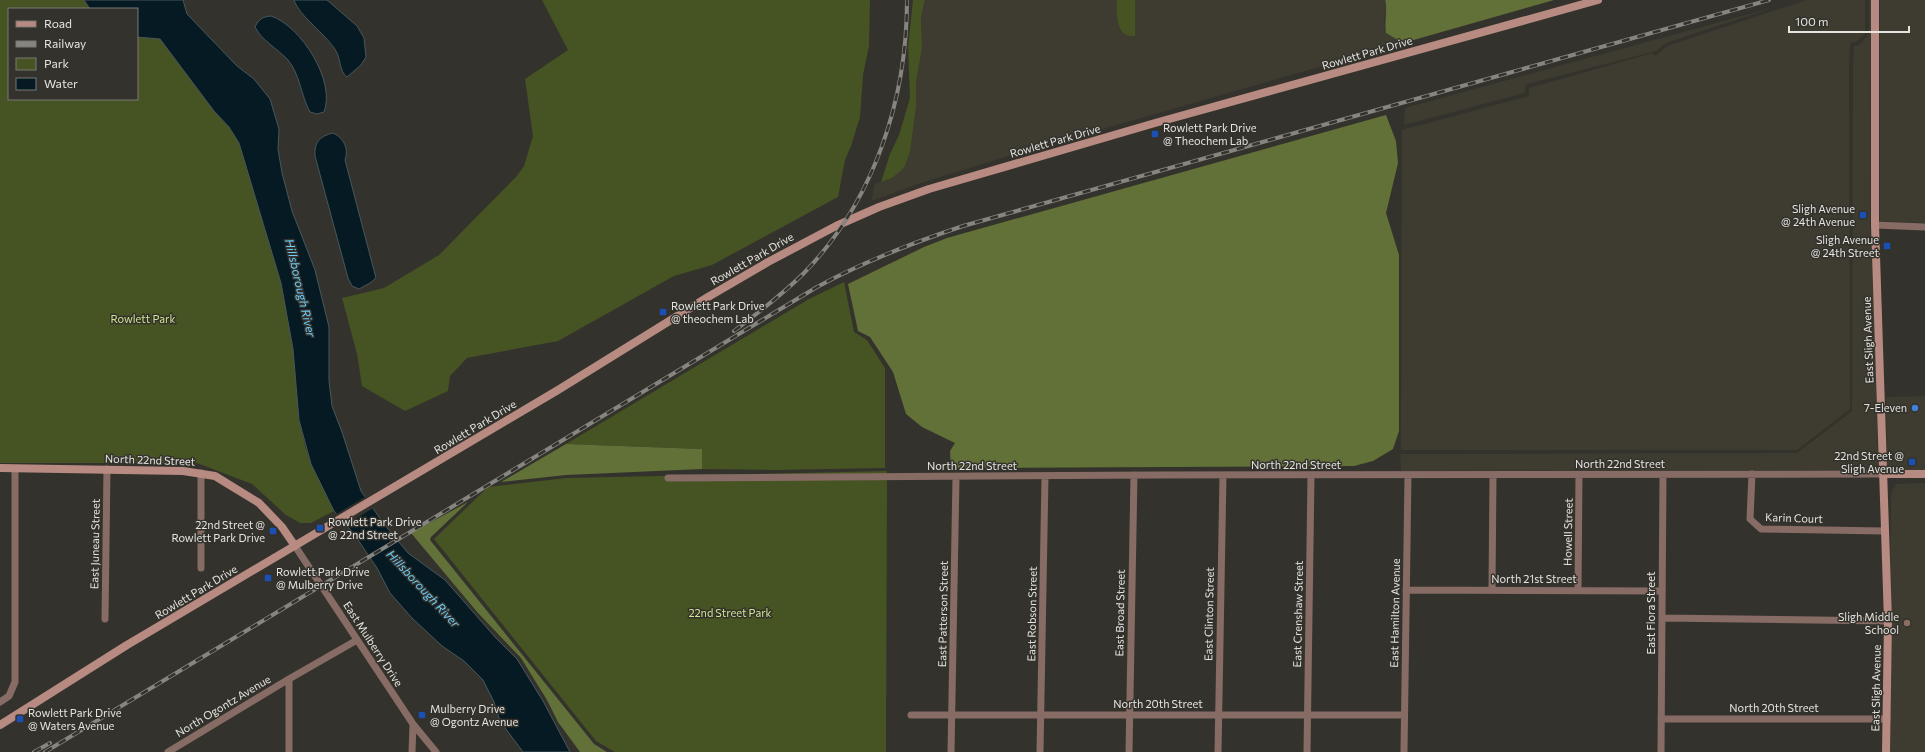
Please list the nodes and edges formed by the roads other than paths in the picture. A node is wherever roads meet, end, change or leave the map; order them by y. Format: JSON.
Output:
{"nodes":[{"id":1,"x":1598,"y":0,"type":"edge"},
{"id":2,"x":1875,"y":0,"type":"edge"},
{"id":3,"x":1875,"y":226,"type":"junction"},
{"id":4,"x":1925,"y":227,"type":"edge"},
{"id":5,"x":0,"y":468,"type":"edge"},
{"id":6,"x":15,"y":469,"type":"junction"},
{"id":7,"x":107,"y":470,"type":"junction"},
{"id":8,"x":200,"y":474,"type":"junction"},
{"id":9,"x":1752,"y":474,"type":"junction"},
{"id":10,"x":1883,"y":474,"type":"junction"},
{"id":11,"x":1925,"y":474,"type":"edge"},
{"id":12,"x":1134,"y":475,"type":"junction"},
{"id":13,"x":1408,"y":475,"type":"junction"},
{"id":14,"x":1493,"y":475,"type":"junction"},
{"id":15,"x":1579,"y":475,"type":"junction"},
{"id":16,"x":1663,"y":475,"type":"junction"},
{"id":17,"x":1223,"y":476,"type":"junction"},
{"id":18,"x":1312,"y":476,"type":"junction"},
{"id":19,"x":956,"y":477,"type":"junction"},
{"id":20,"x":1045,"y":477,"type":"junction"},
{"id":21,"x":668,"y":478,"type":"dead end"},
{"id":22,"x":1884,"y":531,"type":"junction"},
{"id":23,"x":295,"y":546,"type":"junction"},
{"id":24,"x":200,"y":568,"type":"dead end"},
{"id":25,"x":1406,"y":590,"type":"junction"},
{"id":26,"x":1492,"y":590,"type":"junction"},
{"id":27,"x":1578,"y":590,"type":"junction"},
{"id":28,"x":1662,"y":591,"type":"junction"},
{"id":29,"x":1662,"y":618,"type":"junction"},
{"id":30,"x":105,"y":620,"type":"dead end"},
{"id":31,"x":1888,"y":621,"type":"junction"},
{"id":32,"x":357,"y":640,"type":"junction"},
{"id":33,"x":289,"y":679,"type":"junction"},
{"id":34,"x":0,"y":702,"type":"edge"},
{"id":35,"x":911,"y":715,"type":"dead end"},
{"id":36,"x":952,"y":715,"type":"junction"},
{"id":37,"x":1041,"y":715,"type":"junction"},
{"id":38,"x":1130,"y":715,"type":"junction"},
{"id":39,"x":1219,"y":715,"type":"junction"},
{"id":40,"x":1308,"y":715,"type":"junction"},
{"id":41,"x":1404,"y":715,"type":"junction"},
{"id":42,"x":1661,"y":719,"type":"junction"},
{"id":43,"x":1887,"y":719,"type":"junction"},
{"id":44,"x":413,"y":724,"type":"junction"},
{"id":45,"x":0,"y":726,"type":"edge"},
{"id":46,"x":168,"y":752,"type":"edge"},
{"id":47,"x":289,"y":752,"type":"edge"},
{"id":48,"x":412,"y":752,"type":"edge"},
{"id":49,"x":436,"y":752,"type":"edge"},
{"id":50,"x":951,"y":752,"type":"edge"},
{"id":51,"x":1040,"y":752,"type":"edge"},
{"id":52,"x":1129,"y":752,"type":"edge"},
{"id":53,"x":1218,"y":752,"type":"edge"},
{"id":54,"x":1307,"y":752,"type":"edge"},
{"id":55,"x":1404,"y":752,"type":"edge"},
{"id":56,"x":1661,"y":752,"type":"edge"},
{"id":57,"x":1886,"y":752,"type":"edge"}],
"edges":[{"from":1,"to":23,"type":"street","name":"Rowlett Park Drive"},
{"from":2,"to":3,"type":"street","name":"East Sligh Avenue"},
{"from":3,"to":4,"type":"street"},
{"from":3,"to":10,"type":"street","name":"East Sligh Avenue"},
{"from":5,"to":6,"type":"street","name":"North 22nd Street"},
{"from":6,"to":7,"type":"street","name":"North 22nd Street"},
{"from":6,"to":34,"type":"street"},
{"from":7,"to":8,"type":"street","name":"North 22nd Street"},
{"from":7,"to":30,"type":"street","name":"East Juneau Street"},
{"from":8,"to":23,"type":"street","name":"North 22nd Street"},
{"from":8,"to":24,"type":"street"},
{"from":9,"to":10,"type":"street","name":"North 22nd Street"},
{"from":9,"to":16,"type":"street","name":"North 22nd Street"},
{"from":9,"to":22,"type":"street","name":"Karin Court"},
{"from":10,"to":11,"type":"street","name":"North 22nd Street"},
{"from":10,"to":22,"type":"street","name":"East Sligh Avenue"},
{"from":12,"to":17,"type":"street","name":"North 22nd Street"},
{"from":12,"to":20,"type":"street","name":"North 22nd Street"},
{"from":12,"to":38,"type":"street","name":"East Broad Street"},
{"from":13,"to":14,"type":"street","name":"North 22nd Street"},
{"from":13,"to":18,"type":"street","name":"North 22nd Street"},
{"from":13,"to":25,"type":"street","name":"East Hamilton Avenue"},
{"from":14,"to":15,"type":"street","name":"North 22nd Street"},
{"from":14,"to":26,"type":"street"},
{"from":15,"to":16,"type":"street","name":"North 22nd Street"},
{"from":15,"to":27,"type":"street","name":"Howell Street"},
{"from":16,"to":28,"type":"street","name":"East Flora Street"},
{"from":17,"to":18,"type":"street","name":"North 22nd Street"},
{"from":17,"to":39,"type":"street","name":"East Clinton Street"},
{"from":18,"to":40,"type":"street","name":"East Crenshaw Street"},
{"from":19,"to":20,"type":"street","name":"North 22nd Street"},
{"from":19,"to":21,"type":"street","name":"North 22nd Street"},
{"from":19,"to":36,"type":"street","name":"East Patterson Street"},
{"from":20,"to":37,"type":"street","name":"East Robson Street"},
{"from":22,"to":31,"type":"street","name":"East Sligh Avenue"},
{"from":23,"to":32,"type":"street","name":"East Mulberry Drive"},
{"from":23,"to":45,"type":"street","name":"Rowlett Park Drive"},
{"from":25,"to":26,"type":"street","name":"North 21st Street"},
{"from":25,"to":41,"type":"street","name":"East Hamilton Avenue"},
{"from":26,"to":27,"type":"street","name":"North 21st Street"},
{"from":27,"to":28,"type":"street","name":"North 21st Street"},
{"from":28,"to":29,"type":"street","name":"East Flora Street"},
{"from":29,"to":31,"type":"street"},
{"from":29,"to":42,"type":"street","name":"East Flora Street"},
{"from":31,"to":43,"type":"street","name":"East Sligh Avenue"},
{"from":32,"to":33,"type":"street","name":"North Ogontz Avenue"},
{"from":32,"to":44,"type":"street","name":"East Mulberry Drive"},
{"from":33,"to":46,"type":"street","name":"North Ogontz Avenue"},
{"from":33,"to":47,"type":"street"},
{"from":35,"to":36,"type":"street","name":"North 20th Street"},
{"from":36,"to":37,"type":"street","name":"North 20th Street"},
{"from":36,"to":50,"type":"street","name":"East Patterson Street"},
{"from":37,"to":38,"type":"street","name":"North 20th Street"},
{"from":37,"to":51,"type":"street","name":"East Robson Street"},
{"from":38,"to":39,"type":"street","name":"North 20th Street"},
{"from":38,"to":52,"type":"street","name":"East Broad Street"},
{"from":39,"to":40,"type":"street","name":"North 20th Street"},
{"from":39,"to":53,"type":"street","name":"East Clinton Street"},
{"from":40,"to":41,"type":"street","name":"North 20th Street"},
{"from":40,"to":54,"type":"street","name":"East Crenshaw Street"},
{"from":41,"to":55,"type":"street","name":"East Hamilton Avenue"},
{"from":42,"to":43,"type":"street","name":"North 20th Street"},
{"from":42,"to":56,"type":"street","name":"East Flora Street"},
{"from":43,"to":57,"type":"street","name":"East Sligh Avenue"},
{"from":44,"to":48,"type":"street"},
{"from":44,"to":49,"type":"street","name":"East Mulberry Drive"}]}
